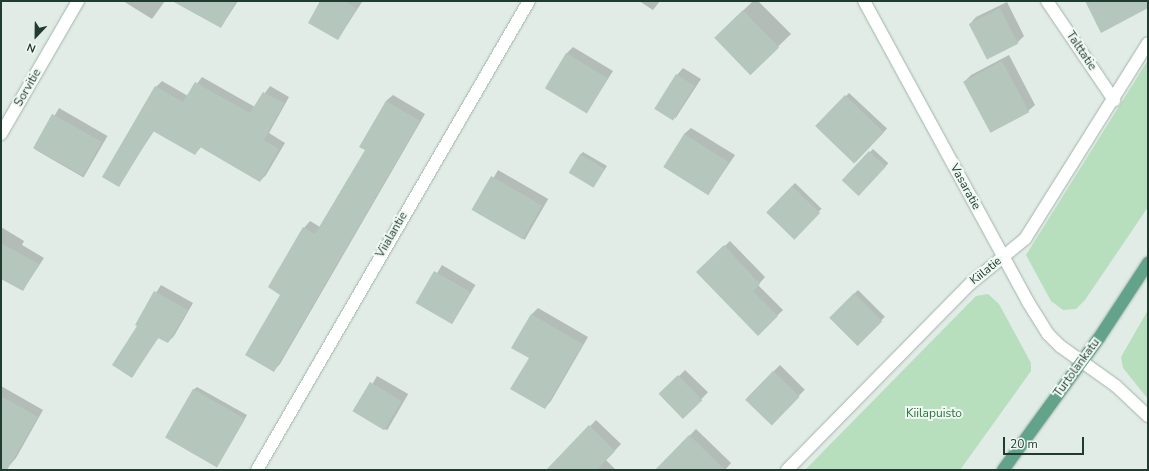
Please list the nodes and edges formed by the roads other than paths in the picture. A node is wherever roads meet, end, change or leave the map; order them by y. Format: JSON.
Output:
{"nodes":[{"id":1,"x":78,"y":1,"type":"edge"},
{"id":2,"x":529,"y":1,"type":"edge"},
{"id":3,"x":864,"y":1,"type":"edge"},
{"id":4,"x":1047,"y":1,"type":"edge"},
{"id":5,"x":1148,"y":44,"type":"edge"},
{"id":6,"x":1114,"y":100,"type":"junction"},
{"id":7,"x":1,"y":134,"type":"edge"},
{"id":8,"x":1004,"y":257,"type":"junction"},
{"id":9,"x":1148,"y":262,"type":"edge"},
{"id":10,"x":1081,"y":362,"type":"junction"},
{"id":11,"x":1143,"y":404,"type":"edge"},
{"id":12,"x":1148,"y":416,"type":"edge"},
{"id":13,"x":257,"y":470,"type":"edge"},
{"id":14,"x":787,"y":470,"type":"edge"},
{"id":15,"x":1003,"y":470,"type":"edge"}],
"edges":[{"from":1,"to":7,"type":"street","name":"Sorvitie"},
{"from":2,"to":13,"type":"street","name":"Viialantie"},
{"from":3,"to":8,"type":"street","name":"Vasaratie"},
{"from":4,"to":6,"type":"street","name":"Talttatie"},
{"from":5,"to":6,"type":"street","name":"Kiilatie"},
{"from":6,"to":8,"type":"street","name":"Kiilatie"},
{"from":8,"to":10,"type":"street","name":"Vasaratie"},
{"from":8,"to":14,"type":"street","name":"Kiilatie"},
{"from":9,"to":10,"type":"main road","name":"Turtolankatu"},
{"from":10,"to":11,"type":"street","name":"Vasaratie"},
{"from":10,"to":15,"type":"main road","name":"Turtolankatu"},
{"from":11,"to":12,"type":"street","name":"Vasaratie"}]}
